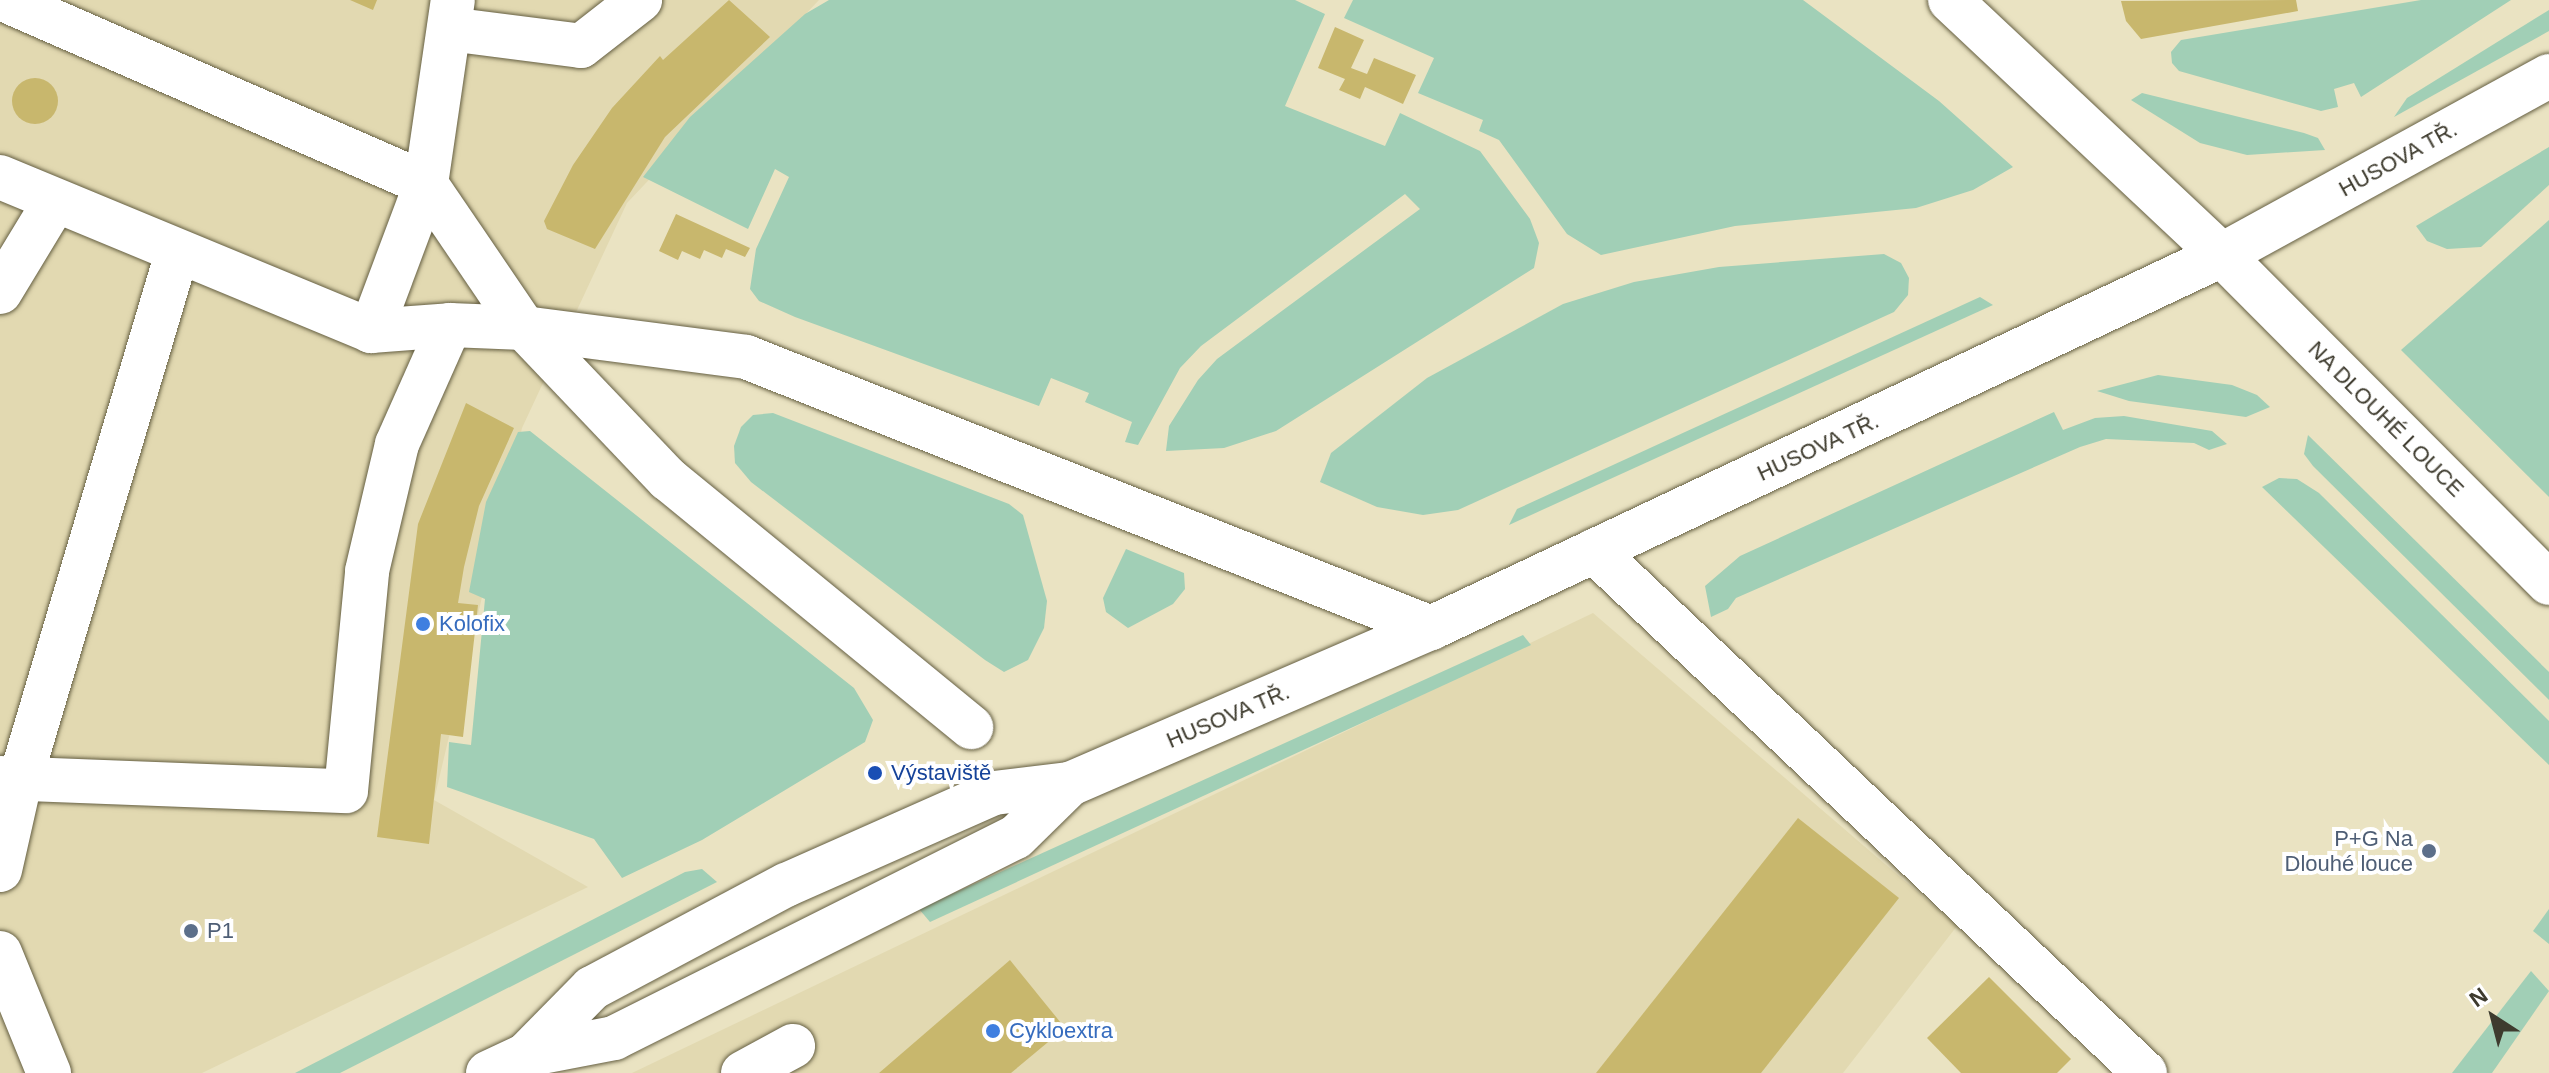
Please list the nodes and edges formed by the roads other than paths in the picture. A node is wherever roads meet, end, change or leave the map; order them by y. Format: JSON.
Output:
{"nodes":[{"id":1,"x":5,"y":0,"type":"edge"},
{"id":2,"x":640,"y":0,"type":"edge"},
{"id":3,"x":1950,"y":0,"type":"edge"},
{"id":4,"x":451,"y":15,"type":"edge"},
{"id":5,"x":2549,"y":76,"type":"edge"},
{"id":6,"x":0,"y":177,"type":"edge"},
{"id":7,"x":426,"y":184,"type":"junction"},
{"id":8,"x":54,"y":203,"type":"junction"},
{"id":9,"x":177,"y":253,"type":"junction"},
{"id":10,"x":2222,"y":255,"type":"junction"},
{"id":11,"x":0,"y":292,"type":"edge"},
{"id":12,"x":450,"y":325,"type":"junction"},
{"id":13,"x":524,"y":328,"type":"junction"},
{"id":14,"x":371,"y":331,"type":"junction"},
{"id":15,"x":1594,"y":551,"type":"junction"},
{"id":16,"x":2549,"y":583,"type":"edge"},
{"id":17,"x":1431,"y":628,"type":"junction"},
{"id":18,"x":971,"y":727,"type":"dead end"},
{"id":19,"x":11,"y":777,"type":"edge"},
{"id":20,"x":1070,"y":784,"type":"junction"},
{"id":21,"x":0,"y":870,"type":"edge"},
{"id":22,"x":0,"y":953,"type":"edge"},
{"id":23,"x":793,"y":1046,"type":"dead end"},
{"id":24,"x":507,"y":1064,"type":"edge"},
{"id":25,"x":49,"y":1073,"type":"edge"},
{"id":26,"x":743,"y":1073,"type":"edge"},
{"id":27,"x":2145,"y":1073,"type":"edge"}],
"edges":[{"from":1,"to":7,"type":"street"},
{"from":2,"to":4,"type":"street"},
{"from":3,"to":10,"type":"street","name":"NA DLOUHÉ LOUCE"},
{"from":4,"to":7,"type":"street"},
{"from":5,"to":10,"type":"street","name":"HUSOVA TŘ."},
{"from":6,"to":8,"type":"street"},
{"from":7,"to":13,"type":"street"},
{"from":7,"to":14,"type":"street"},
{"from":8,"to":9,"type":"street"},
{"from":8,"to":11,"type":"street"},
{"from":9,"to":14,"type":"street"},
{"from":9,"to":19,"type":"street"},
{"from":10,"to":15,"type":"street","name":"HUSOVA TŘ."},
{"from":10,"to":16,"type":"street","name":"NA DLOUHÉ LOUCE"},
{"from":12,"to":13,"type":"street"},
{"from":12,"to":14,"type":"street"},
{"from":12,"to":19,"type":"street"},
{"from":13,"to":17,"type":"street"},
{"from":13,"to":18,"type":"street"},
{"from":15,"to":17,"type":"street","name":"HUSOVA TŘ."},
{"from":15,"to":27,"type":"street"},
{"from":17,"to":20,"type":"street","name":"HUSOVA TŘ."},
{"from":19,"to":21,"type":"street"},
{"from":20,"to":24,"type":"street","name":"HUSOVA TŘ."},
{"from":20,"to":24,"type":"street","name":"HUSOVA TŘ."},
{"from":22,"to":25,"type":"street"},
{"from":23,"to":26,"type":"street"}]}
